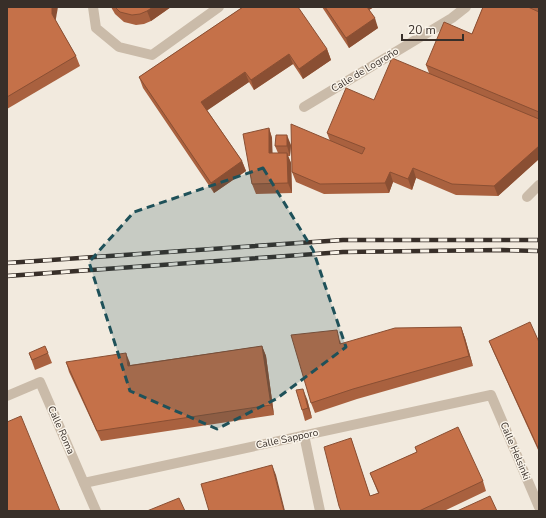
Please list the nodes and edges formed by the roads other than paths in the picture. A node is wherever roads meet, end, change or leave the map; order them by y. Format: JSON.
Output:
{"nodes":[{"id":1,"x":93,"y":7,"type":"edge"},
{"id":2,"x":219,"y":7,"type":"edge"},
{"id":3,"x":466,"y":7,"type":"edge"},
{"id":4,"x":304,"y":107,"type":"dead end"},
{"id":5,"x":539,"y":186,"type":"edge"},
{"id":6,"x":527,"y":197,"type":"dead end"},
{"id":7,"x":491,"y":395,"type":"joint"},
{"id":8,"x":7,"y":396,"type":"edge"},
{"id":9,"x":304,"y":435,"type":"junction"},
{"id":10,"x":84,"y":483,"type":"junction"},
{"id":11,"x":539,"y":507,"type":"edge"},
{"id":12,"x":96,"y":511,"type":"edge"},
{"id":13,"x":320,"y":511,"type":"edge"}],
"edges":[{"from":1,"to":2,"type":"street"},
{"from":3,"to":4,"type":"street","name":"Calle de Logroño"},
{"from":5,"to":6,"type":"street"},
{"from":7,"to":9,"type":"street","name":"Calle Sapporo"},
{"from":7,"to":11,"type":"street","name":"Calle Helsinki"},
{"from":8,"to":10,"type":"street","name":"Calle Roma"},
{"from":9,"to":10,"type":"street","name":"Calle Sapporo"},
{"from":9,"to":13,"type":"street"},
{"from":10,"to":12,"type":"street","name":"Calle Roma"}]}
